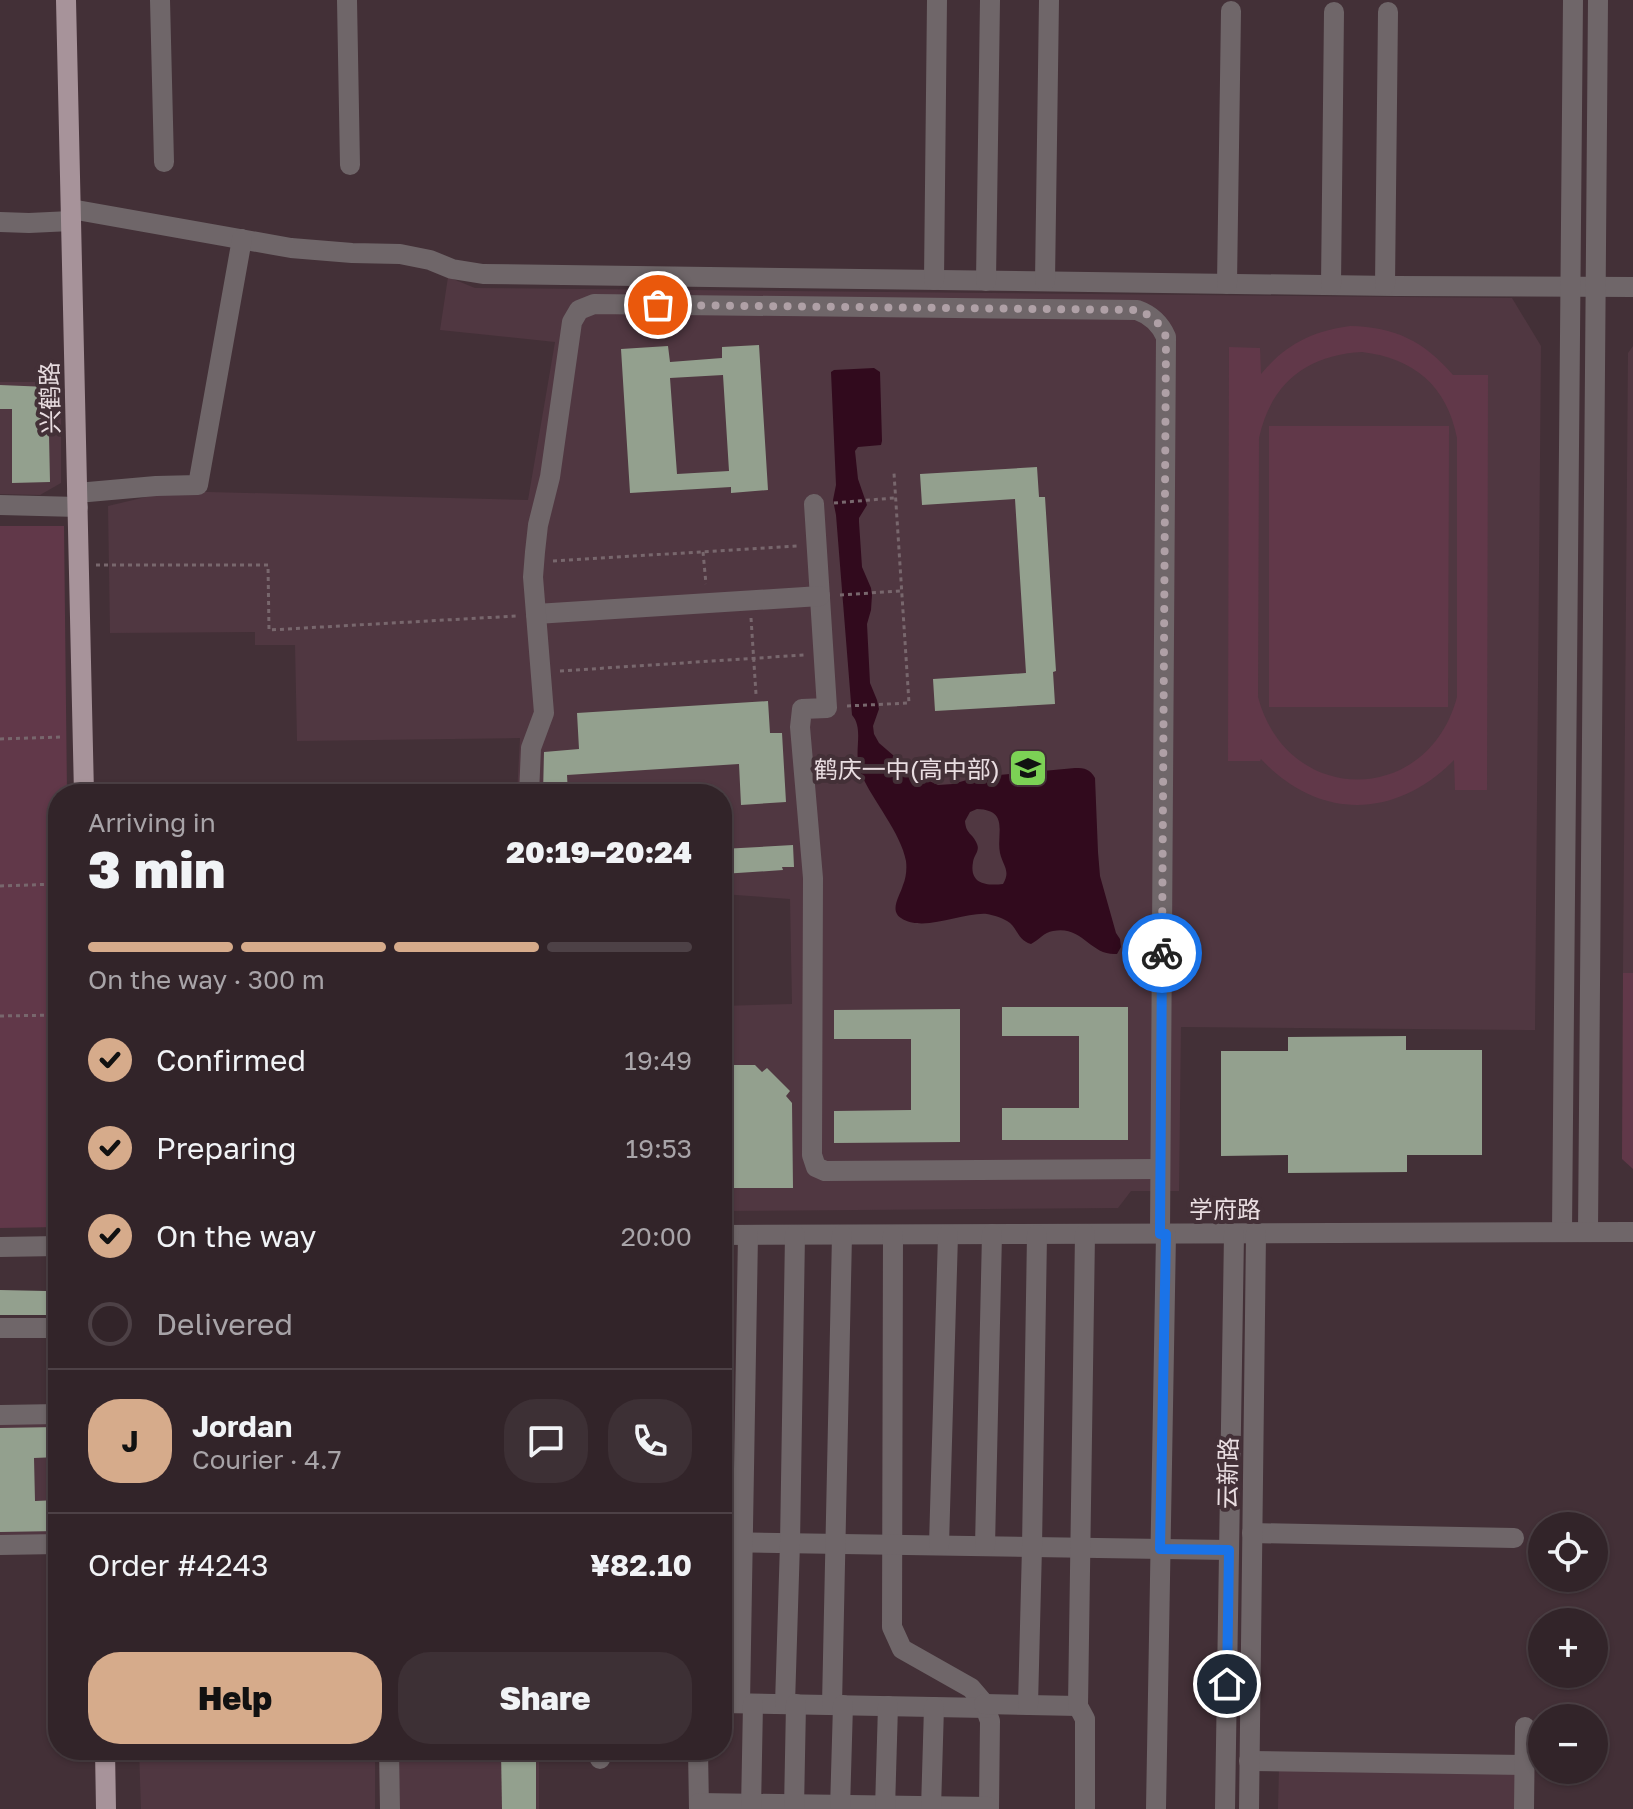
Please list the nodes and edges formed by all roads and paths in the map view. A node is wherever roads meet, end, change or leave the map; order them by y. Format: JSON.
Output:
{"nodes":[{"id":1,"x":66,"y":0,"type":"edge"},
{"id":2,"x":160,"y":0,"type":"edge"},
{"id":3,"x":347,"y":0,"type":"edge"},
{"id":4,"x":937,"y":0,"type":"edge"},
{"id":5,"x":990,"y":0,"type":"edge"},
{"id":6,"x":1049,"y":0,"type":"edge"},
{"id":7,"x":1573,"y":0,"type":"edge"},
{"id":8,"x":1598,"y":0,"type":"edge"},
{"id":9,"x":1231,"y":11,"type":"dead end"},
{"id":10,"x":1334,"y":12,"type":"dead end"},
{"id":11,"x":1388,"y":12,"type":"dead end"},
{"id":12,"x":164,"y":162,"type":"dead end"},
{"id":13,"x":350,"y":165,"type":"dead end"},
{"id":14,"x":71,"y":215,"type":"junction"},
{"id":15,"x":0,"y":222,"type":"edge"},
{"id":16,"x":242,"y":239,"type":"junction"},
{"id":17,"x":934,"y":280,"type":"junction"},
{"id":18,"x":986,"y":281,"type":"junction"},
{"id":19,"x":1045,"y":281,"type":"junction"},
{"id":20,"x":1227,"y":284,"type":"junction"},
{"id":21,"x":1331,"y":285,"type":"junction"},
{"id":22,"x":1385,"y":285,"type":"junction"},
{"id":23,"x":1570,"y":286,"type":"junction"},
{"id":24,"x":1596,"y":286,"type":"junction"},
{"id":25,"x":1633,"y":287,"type":"edge"},
{"id":26,"x":894,"y":473,"type":"dead end"},
{"id":27,"x":896,"y":498,"type":"junction"},
{"id":28,"x":77,"y":500,"type":"junction"},
{"id":29,"x":820,"y":504,"type":"joint"},
{"id":30,"x":0,"y":505,"type":"edge"},
{"id":31,"x":817,"y":545,"type":"junction"},
{"id":32,"x":703,"y":552,"type":"junction"},
{"id":33,"x":534,"y":563,"type":"junction"},
{"id":34,"x":79,"y":565,"type":"junction"},
{"id":35,"x":902,"y":591,"type":"junction"},
{"id":36,"x":825,"y":596,"type":"junction"},
{"id":37,"x":750,"y":601,"type":"junction"},
{"id":38,"x":707,"y":604,"type":"junction"},
{"id":39,"x":536,"y":614,"type":"junction"},
{"id":40,"x":824,"y":654,"type":"junction"},
{"id":41,"x":754,"y":659,"type":"junction"},
{"id":42,"x":541,"y":672,"type":"junction"},
{"id":43,"x":756,"y":694,"type":"dead end"},
{"id":44,"x":837,"y":707,"type":"dead end"},
{"id":45,"x":83,"y":736,"type":"junction"},
{"id":46,"x":0,"y":739,"type":"edge"},
{"id":47,"x":84,"y":784,"type":"edge"},
{"id":48,"x":529,"y":784,"type":"edge"},
{"id":49,"x":48,"y":884,"type":"edge"},
{"id":50,"x":0,"y":886,"type":"edge"},
{"id":51,"x":48,"y":1015,"type":"edge"},
{"id":52,"x":0,"y":1016,"type":"edge"},
{"id":53,"x":1160,"y":1169,"type":"junction"},
{"id":54,"x":1562,"y":1232,"type":"junction"},
{"id":55,"x":1588,"y":1232,"type":"junction"},
{"id":56,"x":1633,"y":1232,"type":"edge"},
{"id":57,"x":992,"y":1234,"type":"junction"},
{"id":58,"x":1085,"y":1234,"type":"junction"},
{"id":59,"x":1163,"y":1234,"type":"junction"},
{"id":60,"x":1234,"y":1234,"type":"junction"},
{"id":61,"x":1256,"y":1234,"type":"junction"},
{"id":62,"x":732,"y":1235,"type":"edge"},
{"id":63,"x":748,"y":1235,"type":"junction"},
{"id":64,"x":795,"y":1235,"type":"junction"},
{"id":65,"x":842,"y":1235,"type":"junction"},
{"id":66,"x":893,"y":1235,"type":"junction"},
{"id":67,"x":948,"y":1235,"type":"junction"},
{"id":68,"x":1037,"y":1235,"type":"junction"},
{"id":69,"x":48,"y":1246,"type":"edge"},
{"id":70,"x":0,"y":1247,"type":"edge"},
{"id":71,"x":0,"y":1328,"type":"edge"},
{"id":72,"x":48,"y":1328,"type":"edge"},
{"id":73,"x":48,"y":1414,"type":"edge"},
{"id":74,"x":0,"y":1415,"type":"edge"},
{"id":75,"x":1252,"y":1533,"type":"junction"},
{"id":76,"x":1514,"y":1538,"type":"dead end"},
{"id":77,"x":732,"y":1542,"type":"edge"},
{"id":78,"x":743,"y":1542,"type":"junction"},
{"id":79,"x":790,"y":1543,"type":"junction"},
{"id":80,"x":48,"y":1544,"type":"edge"},
{"id":81,"x":836,"y":1544,"type":"junction"},
{"id":82,"x":892,"y":1544,"type":"junction"},
{"id":83,"x":0,"y":1545,"type":"edge"},
{"id":84,"x":939,"y":1545,"type":"junction"},
{"id":85,"x":985,"y":1546,"type":"junction"},
{"id":86,"x":1032,"y":1547,"type":"junction"},
{"id":87,"x":1080,"y":1547,"type":"junction"},
{"id":88,"x":1160,"y":1549,"type":"junction"},
{"id":89,"x":1229,"y":1550,"type":"junction"},
{"id":90,"x":738,"y":1703,"type":"edge"},
{"id":91,"x":790,"y":1704,"type":"junction"},
{"id":92,"x":838,"y":1705,"type":"junction"},
{"id":93,"x":1028,"y":1705,"type":"junction"},
{"id":94,"x":888,"y":1706,"type":"junction"},
{"id":95,"x":985,"y":1706,"type":"junction"},
{"id":96,"x":1078,"y":1706,"type":"junction"},
{"id":97,"x":934,"y":1707,"type":"junction"},
{"id":98,"x":1525,"y":1727,"type":"dead end"},
{"id":99,"x":105,"y":1760,"type":"edge"},
{"id":100,"x":389,"y":1760,"type":"edge"},
{"id":101,"x":698,"y":1760,"type":"edge"},
{"id":102,"x":1249,"y":1761,"type":"junction"},
{"id":103,"x":1524,"y":1765,"type":"junction"},
{"id":104,"x":699,"y":1806,"type":"edge"},
{"id":105,"x":751,"y":1806,"type":"edge"},
{"id":106,"x":794,"y":1806,"type":"edge"},
{"id":107,"x":840,"y":1807,"type":"edge"},
{"id":108,"x":885,"y":1807,"type":"edge"},
{"id":109,"x":931,"y":1808,"type":"edge"},
{"id":110,"x":989,"y":1808,"type":"edge"},
{"id":111,"x":106,"y":1809,"type":"edge"},
{"id":112,"x":390,"y":1809,"type":"edge"},
{"id":113,"x":1085,"y":1809,"type":"edge"},
{"id":114,"x":1156,"y":1809,"type":"edge"},
{"id":115,"x":1225,"y":1809,"type":"edge"},
{"id":116,"x":1249,"y":1809,"type":"edge"},
{"id":117,"x":1524,"y":1809,"type":"edge"}],
"edges":[{"from":1,"to":14,"type":"main road","name":"兴鹤路"},
{"from":2,"to":12,"type":"street"},
{"from":3,"to":13,"type":"street"},
{"from":4,"to":17,"type":"street"},
{"from":5,"to":18,"type":"street"},
{"from":6,"to":19,"type":"street"},
{"from":7,"to":23,"type":"street"},
{"from":8,"to":24,"type":"street"},
{"from":9,"to":20,"type":"street"},
{"from":10,"to":21,"type":"street"},
{"from":11,"to":22,"type":"street"},
{"from":14,"to":15,"type":"street"},
{"from":14,"to":16,"type":"street"},
{"from":14,"to":28,"type":"main road","name":"兴鹤路"},
{"from":16,"to":17,"type":"street"},
{"from":16,"to":28,"type":"street"},
{"from":17,"to":18,"type":"street"},
{"from":18,"to":19,"type":"street"},
{"from":19,"to":20,"type":"street"},
{"from":20,"to":21,"type":"street"},
{"from":21,"to":22,"type":"street"},
{"from":22,"to":23,"type":"street"},
{"from":23,"to":24,"type":"street"},
{"from":23,"to":54,"type":"street"},
{"from":24,"to":25,"type":"street"},
{"from":24,"to":55,"type":"street"},
{"from":26,"to":27,"type":"path"},
{"from":27,"to":29,"type":"path"},
{"from":27,"to":35,"type":"path"},
{"from":28,"to":30,"type":"street"},
{"from":28,"to":34,"type":"main road","name":"兴鹤路"},
{"from":29,"to":31,"type":"street"},
{"from":31,"to":32,"type":"path"},
{"from":31,"to":36,"type":"street"},
{"from":32,"to":33,"type":"path"},
{"from":32,"to":38,"type":"path"},
{"from":33,"to":39,"type":"street"},
{"from":33,"to":53,"type":"street"},
{"from":34,"to":39,"type":"path"},
{"from":34,"to":45,"type":"main road","name":"兴鹤路"},
{"from":35,"to":36,"type":"path"},
{"from":35,"to":44,"type":"path"},
{"from":36,"to":37,"type":"street"},
{"from":36,"to":40,"type":"street"},
{"from":37,"to":38,"type":"street"},
{"from":37,"to":41,"type":"path"},
{"from":38,"to":39,"type":"street"},
{"from":39,"to":42,"type":"street"},
{"from":40,"to":41,"type":"path"},
{"from":40,"to":53,"type":"street"},
{"from":41,"to":42,"type":"path"},
{"from":41,"to":43,"type":"path"},
{"from":42,"to":48,"type":"street"},
{"from":45,"to":46,"type":"path"},
{"from":45,"to":47,"type":"main road","name":"兴鹤路"},
{"from":49,"to":50,"type":"path"},
{"from":51,"to":52,"type":"path"},
{"from":53,"to":59,"type":"street"},
{"from":54,"to":55,"type":"street","name":"学府路"},
{"from":54,"to":61,"type":"street","name":"学府路"},
{"from":55,"to":56,"type":"street","name":"学府路"},
{"from":57,"to":67,"type":"street","name":"学府路"},
{"from":57,"to":68,"type":"street","name":"学府路"},
{"from":57,"to":85,"type":"street"},
{"from":58,"to":59,"type":"street","name":"学府路"},
{"from":58,"to":68,"type":"street","name":"学府路"},
{"from":58,"to":87,"type":"street"},
{"from":59,"to":60,"type":"street","name":"学府路"},
{"from":59,"to":88,"type":"street"},
{"from":60,"to":61,"type":"street","name":"学府路"},
{"from":60,"to":89,"type":"street","name":"云新路"},
{"from":61,"to":75,"type":"street","name":"云新路"},
{"from":62,"to":63,"type":"street","name":"学府路"},
{"from":63,"to":64,"type":"street","name":"学府路"},
{"from":63,"to":78,"type":"street"},
{"from":64,"to":65,"type":"street","name":"学府路"},
{"from":64,"to":79,"type":"street"},
{"from":65,"to":66,"type":"street","name":"学府路"},
{"from":65,"to":81,"type":"street"},
{"from":66,"to":67,"type":"street","name":"学府路"},
{"from":66,"to":82,"type":"street"},
{"from":67,"to":84,"type":"street"},
{"from":68,"to":86,"type":"street"},
{"from":69,"to":70,"type":"street"},
{"from":71,"to":72,"type":"street"},
{"from":73,"to":74,"type":"street"},
{"from":75,"to":76,"type":"street"},
{"from":75,"to":102,"type":"street","name":"云新路"},
{"from":77,"to":78,"type":"street"},
{"from":78,"to":79,"type":"street"},
{"from":78,"to":90,"type":"street"},
{"from":79,"to":81,"type":"street"},
{"from":79,"to":91,"type":"street"},
{"from":80,"to":83,"type":"street"},
{"from":81,"to":82,"type":"street"},
{"from":81,"to":92,"type":"street"},
{"from":82,"to":84,"type":"street"},
{"from":82,"to":95,"type":"street"},
{"from":84,"to":85,"type":"street"},
{"from":85,"to":86,"type":"street"},
{"from":86,"to":87,"type":"street"},
{"from":86,"to":93,"type":"street"},
{"from":87,"to":88,"type":"street"},
{"from":87,"to":96,"type":"street"},
{"from":88,"to":89,"type":"street"},
{"from":88,"to":114,"type":"street"},
{"from":89,"to":115,"type":"street","name":"云新路"},
{"from":90,"to":91,"type":"street"},
{"from":90,"to":105,"type":"street"},
{"from":91,"to":92,"type":"street"},
{"from":91,"to":106,"type":"street"},
{"from":92,"to":94,"type":"street"},
{"from":92,"to":107,"type":"street"},
{"from":93,"to":95,"type":"street"},
{"from":93,"to":96,"type":"street"},
{"from":94,"to":97,"type":"street"},
{"from":94,"to":108,"type":"street"},
{"from":95,"to":97,"type":"street"},
{"from":95,"to":110,"type":"street"},
{"from":96,"to":113,"type":"street"},
{"from":97,"to":109,"type":"street"},
{"from":98,"to":103,"type":"street"},
{"from":99,"to":111,"type":"main road"},
{"from":100,"to":112,"type":"street"},
{"from":101,"to":104,"type":"street"},
{"from":102,"to":103,"type":"street"},
{"from":102,"to":116,"type":"street","name":"云新路"},
{"from":103,"to":117,"type":"street"},
{"from":104,"to":105,"type":"street"},
{"from":105,"to":106,"type":"street"},
{"from":106,"to":107,"type":"street"},
{"from":107,"to":108,"type":"street"},
{"from":108,"to":109,"type":"street"},
{"from":109,"to":110,"type":"street"}]}
